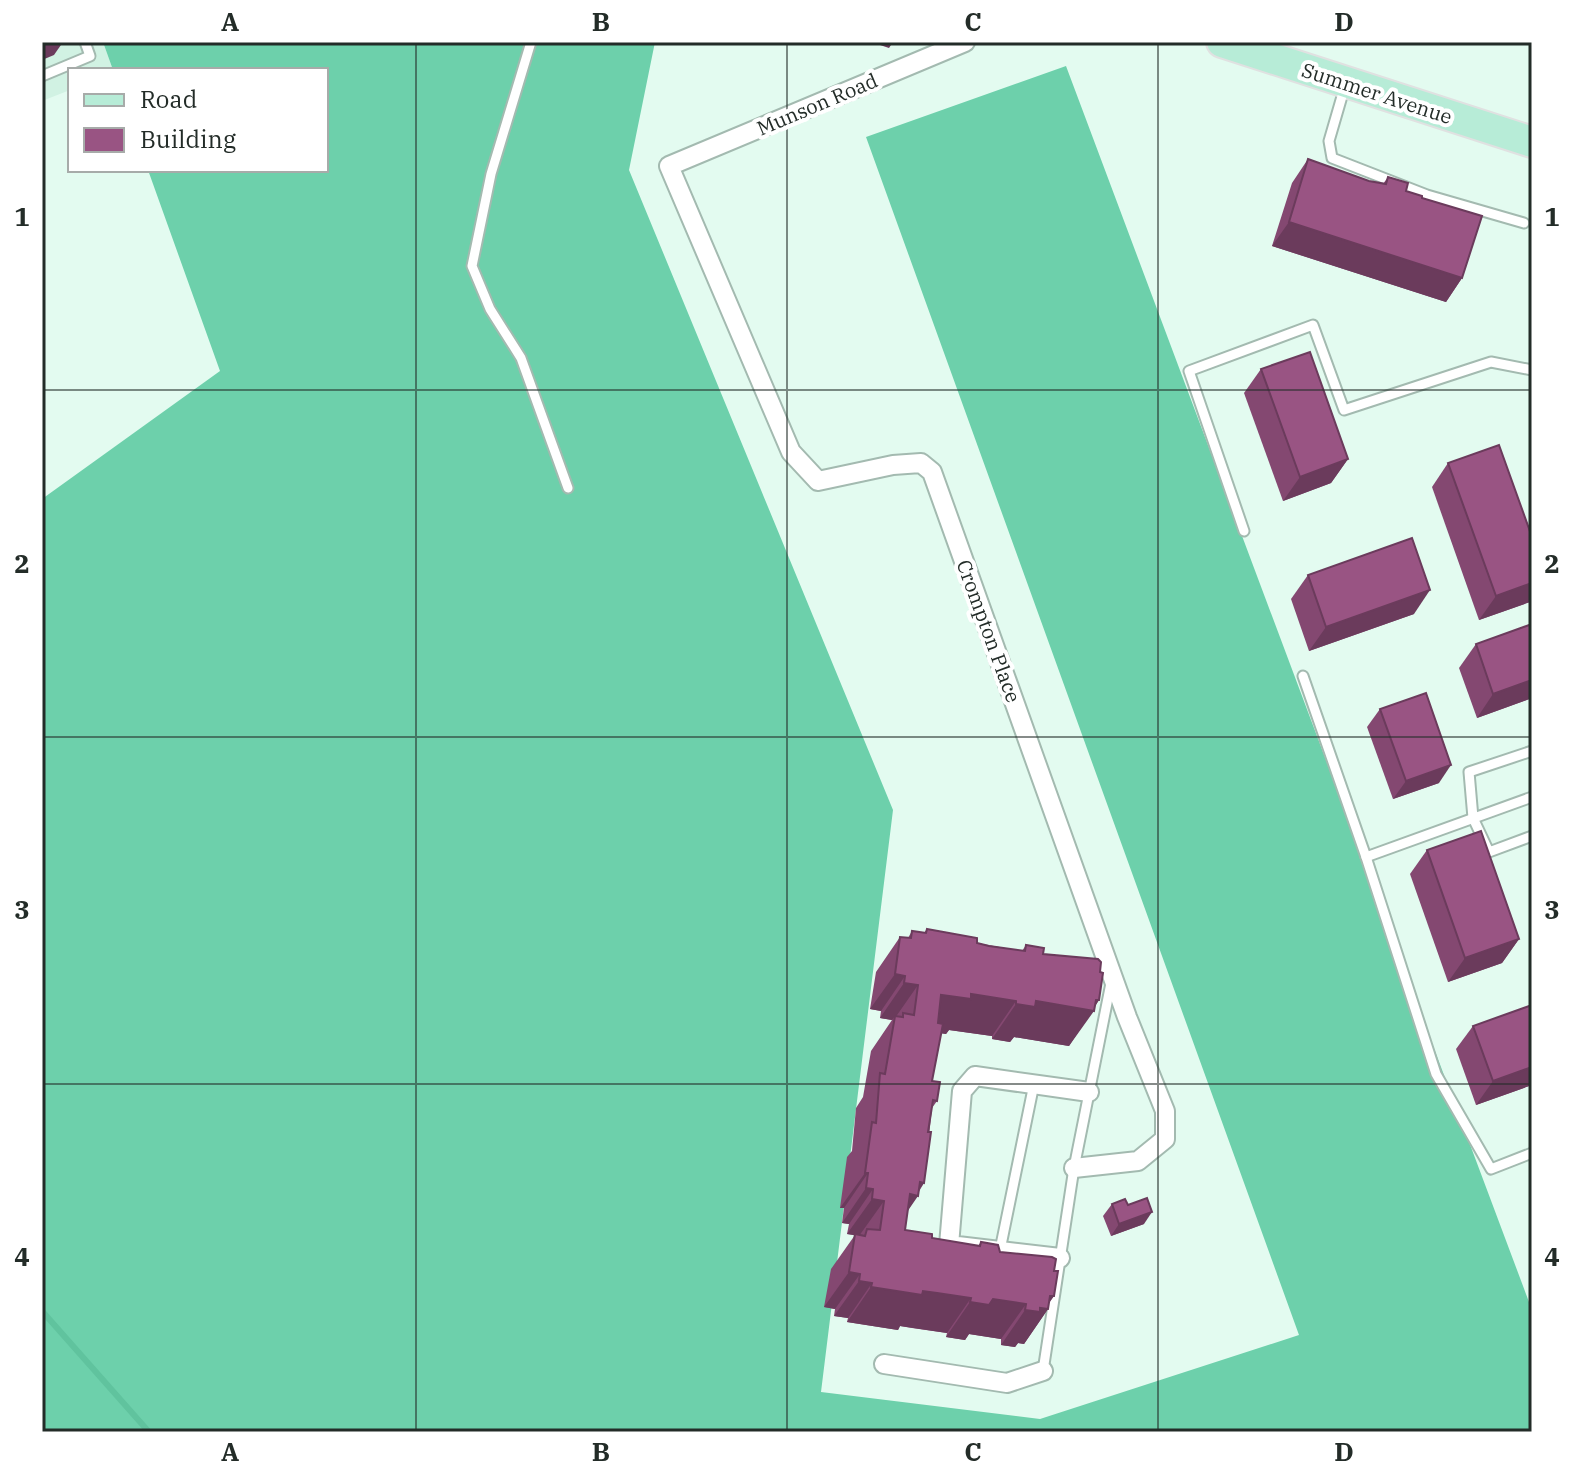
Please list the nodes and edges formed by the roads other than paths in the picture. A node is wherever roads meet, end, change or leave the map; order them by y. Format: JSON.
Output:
{"nodes":[{"id":1,"x":85,"y":42,"type":"edge"},
{"id":2,"x":531,"y":42,"type":"edge"},
{"id":3,"x":965,"y":42,"type":"edge"},
{"id":4,"x":1222,"y":42,"type":"edge"},
{"id":5,"x":42,"y":76,"type":"edge"},
{"id":6,"x":1346,"y":83,"type":"junction"},
{"id":7,"x":1532,"y":142,"type":"edge"},
{"id":8,"x":669,"y":166,"type":"joint"},
{"id":9,"x":1524,"y":223,"type":"dead end"},
{"id":10,"x":1532,"y":370,"type":"edge"},
{"id":11,"x":568,"y":488,"type":"dead end"},
{"id":12,"x":1244,"y":531,"type":"dead end"},
{"id":13,"x":1303,"y":676,"type":"dead end"},
{"id":14,"x":1532,"y":751,"type":"edge"},
{"id":15,"x":1532,"y":797,"type":"edge"},
{"id":16,"x":1473,"y":818,"type":"junction"},
{"id":17,"x":1532,"y":836,"type":"edge"},
{"id":18,"x":1366,"y":857,"type":"junction"},
{"id":19,"x":1112,"y":975,"type":"junction"},
{"id":20,"x":1034,"y":1084,"type":"junction"},
{"id":21,"x":1089,"y":1092,"type":"junction"},
{"id":22,"x":1532,"y":1153,"type":"edge"},
{"id":23,"x":1074,"y":1168,"type":"junction"},
{"id":24,"x":1000,"y":1250,"type":"junction"},
{"id":25,"x":1060,"y":1258,"type":"junction"},
{"id":26,"x":884,"y":1364,"type":"dead end"},
{"id":27,"x":1043,"y":1371,"type":"joint"}],
"edges":[{"from":1,"to":5,"type":"lane"},
{"from":2,"to":11,"type":"lane"},
{"from":3,"to":8,"type":"street","name":"Munson Road"},
{"from":4,"to":6,"type":"main road","name":"Summer Avenue"},
{"from":6,"to":7,"type":"main road","name":"Summer Avenue"},
{"from":6,"to":9,"type":"lane"},
{"from":8,"to":19,"type":"street","name":"Crompton Place"},
{"from":10,"to":12,"type":"lane"},
{"from":13,"to":18,"type":"lane"},
{"from":14,"to":16,"type":"lane"},
{"from":15,"to":16,"type":"lane"},
{"from":16,"to":17,"type":"lane"},
{"from":16,"to":18,"type":"lane"},
{"from":18,"to":22,"type":"lane"},
{"from":19,"to":21,"type":"lane"},
{"from":19,"to":23,"type":"street","name":"Crompton Place"},
{"from":20,"to":21,"type":"street"},
{"from":20,"to":24,"type":"lane"},
{"from":20,"to":24,"type":"street"},
{"from":21,"to":23,"type":"lane"},
{"from":23,"to":25,"type":"lane"},
{"from":24,"to":25,"type":"street"},
{"from":25,"to":27,"type":"lane"},
{"from":26,"to":27,"type":"street"}]}
